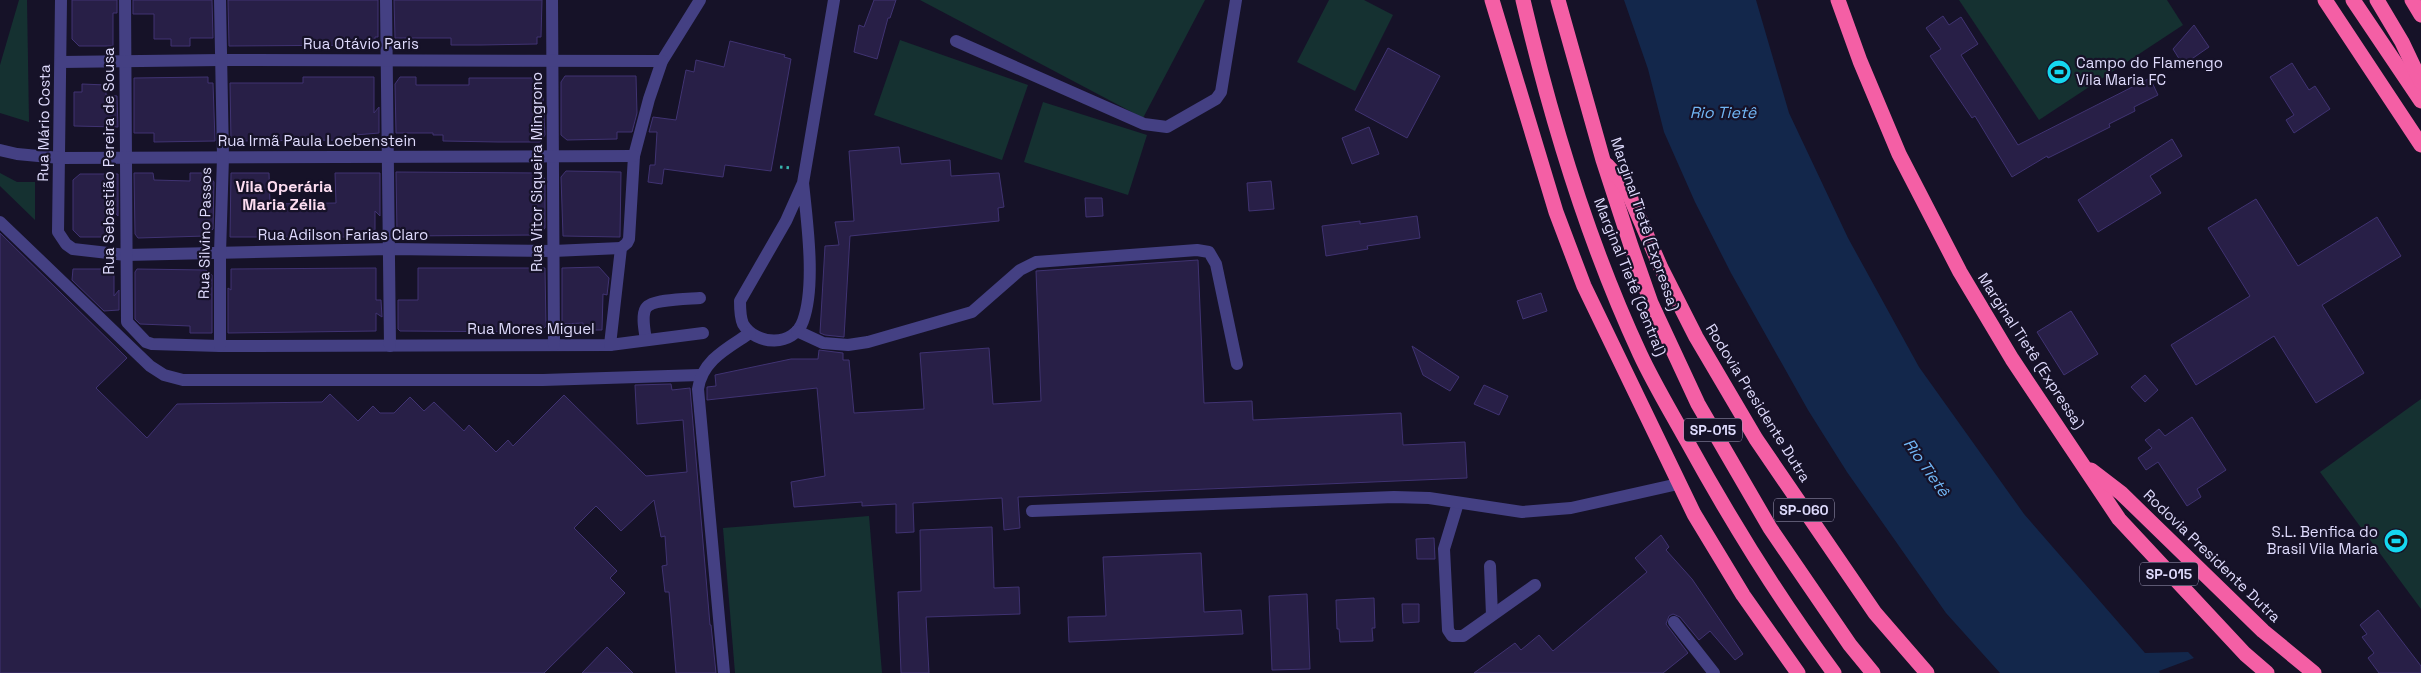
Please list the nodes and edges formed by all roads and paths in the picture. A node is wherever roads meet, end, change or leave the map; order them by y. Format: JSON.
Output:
{"nodes":[{"id":1,"x":61,"y":0,"type":"edge"},
{"id":2,"x":125,"y":0,"type":"edge"},
{"id":3,"x":220,"y":0,"type":"edge"},
{"id":4,"x":386,"y":0,"type":"edge"},
{"id":5,"x":552,"y":0,"type":"edge"},
{"id":6,"x":700,"y":0,"type":"edge"},
{"id":7,"x":834,"y":0,"type":"edge"},
{"id":8,"x":1236,"y":0,"type":"edge"},
{"id":9,"x":1492,"y":0,"type":"edge"},
{"id":10,"x":1523,"y":0,"type":"edge"},
{"id":11,"x":1558,"y":0,"type":"edge"},
{"id":12,"x":1838,"y":0,"type":"edge"},
{"id":13,"x":2325,"y":0,"type":"edge"},
{"id":14,"x":2353,"y":0,"type":"edge"},
{"id":15,"x":2377,"y":0,"type":"edge"},
{"id":16,"x":2412,"y":0,"type":"edge"},
{"id":17,"x":2421,"y":15,"type":"edge"},
{"id":18,"x":956,"y":40,"type":"dead end"},
{"id":19,"x":221,"y":60,"type":"junction"},
{"id":20,"x":552,"y":60,"type":"junction"},
{"id":21,"x":386,"y":61,"type":"junction"},
{"id":22,"x":662,"y":61,"type":"junction"},
{"id":23,"x":61,"y":62,"type":"junction"},
{"id":24,"x":125,"y":62,"type":"junction"},
{"id":25,"x":2421,"y":82,"type":"edge"},
{"id":26,"x":2421,"y":101,"type":"edge"},
{"id":27,"x":2421,"y":145,"type":"edge"},
{"id":28,"x":0,"y":150,"type":"edge"},
{"id":29,"x":388,"y":156,"type":"junction"},
{"id":30,"x":553,"y":156,"type":"junction"},
{"id":31,"x":634,"y":156,"type":"junction"},
{"id":32,"x":223,"y":157,"type":"junction"},
{"id":33,"x":60,"y":158,"type":"junction"},
{"id":34,"x":125,"y":158,"type":"junction"},
{"id":35,"x":1603,"y":160,"type":"junction"},
{"id":36,"x":803,"y":183,"type":"junction"},
{"id":37,"x":0,"y":222,"type":"edge"},
{"id":38,"x":66,"y":244,"type":"joint"},
{"id":39,"x":621,"y":248,"type":"junction"},
{"id":40,"x":390,"y":249,"type":"junction"},
{"id":41,"x":553,"y":251,"type":"junction"},
{"id":42,"x":220,"y":252,"type":"junction"},
{"id":43,"x":126,"y":255,"type":"junction"},
{"id":44,"x":700,"y":298,"type":"dead end"},
{"id":45,"x":127,"y":322,"type":"joint"},
{"id":46,"x":797,"y":331,"type":"junction"},
{"id":47,"x":703,"y":333,"type":"dead end"},
{"id":48,"x":750,"y":333,"type":"junction"},
{"id":49,"x":646,"y":340,"type":"junction"},
{"id":50,"x":554,"y":345,"type":"junction"},
{"id":51,"x":610,"y":345,"type":"junction"},
{"id":52,"x":220,"y":346,"type":"junction"},
{"id":53,"x":390,"y":346,"type":"junction"},
{"id":54,"x":1237,"y":364,"type":"dead end"},
{"id":55,"x":700,"y":375,"type":"junction"},
{"id":56,"x":2083,"y":465,"type":"junction"},
{"id":57,"x":1678,"y":484,"type":"junction"},
{"id":58,"x":1458,"y":503,"type":"junction"},
{"id":59,"x":1032,"y":511,"type":"dead end"},
{"id":60,"x":1490,"y":566,"type":"dead end"},
{"id":61,"x":1535,"y":585,"type":"dead end"},
{"id":62,"x":1492,"y":616,"type":"junction"},
{"id":63,"x":1674,"y":622,"type":"dead end"},
{"id":64,"x":724,"y":673,"type":"edge"},
{"id":65,"x":1714,"y":673,"type":"edge"},
{"id":66,"x":1798,"y":673,"type":"edge"},
{"id":67,"x":1834,"y":673,"type":"edge"},
{"id":68,"x":1874,"y":673,"type":"edge"},
{"id":69,"x":1926,"y":673,"type":"edge"},
{"id":70,"x":2268,"y":673,"type":"edge"},
{"id":71,"x":2314,"y":673,"type":"edge"}],
"edges":[{"from":1,"to":23,"type":"street","name":"Rua Mário Costa"},
{"from":2,"to":24,"type":"street","name":"Rua Sebastião Pereira de Sousa"},
{"from":3,"to":19,"type":"street","name":"Rua Silvino Passos"},
{"from":4,"to":21,"type":"street"},
{"from":5,"to":20,"type":"street","name":"Rua Vitor Siqueira Mingrono"},
{"from":6,"to":22,"type":"street","name":"Rua Mores Miguel"},
{"from":7,"to":36,"type":"street"},
{"from":8,"to":18,"type":"street"},
{"from":9,"to":57,"type":"highway"},
{"from":10,"to":67,"type":"highway","name":"Marginal Tietê (Central)"},
{"from":11,"to":35,"type":"highway","name":"Marginal Tietê (Expressa)","number":"SP-015"},
{"from":12,"to":56,"type":"highway","name":"Marginal Tietê (Expressa)","number":"SP-015"},
{"from":13,"to":27,"type":"highway"},
{"from":14,"to":26,"type":"highway"},
{"from":15,"to":25,"type":"highway"},
{"from":16,"to":17,"type":"highway"},
{"from":19,"to":21,"type":"street","name":"Rua Otávio Paris"},
{"from":19,"to":24,"type":"street","name":"Rua Otávio Paris"},
{"from":19,"to":32,"type":"street","name":"Rua Silvino Passos"},
{"from":20,"to":21,"type":"street","name":"Rua Otávio Paris"},
{"from":20,"to":22,"type":"street","name":"Rua Otávio Paris"},
{"from":20,"to":30,"type":"street","name":"Rua Vitor Siqueira Mingrono"},
{"from":21,"to":29,"type":"street"},
{"from":22,"to":31,"type":"street","name":"Rua Mores Miguel"},
{"from":23,"to":24,"type":"street","name":"Rua Otávio Paris"},
{"from":23,"to":33,"type":"street","name":"Rua Mário Costa"},
{"from":24,"to":34,"type":"street","name":"Rua Sebastião Pereira de Sousa"},
{"from":28,"to":33,"type":"street","name":"Rua Irmã Paula Loebenstein"},
{"from":29,"to":30,"type":"street","name":"Rua Irmã Paula Loebenstein"},
{"from":29,"to":32,"type":"street","name":"Rua Irmã Paula Loebenstein"},
{"from":29,"to":40,"type":"street"},
{"from":30,"to":31,"type":"street","name":"Rua Irmã Paula Loebenstein"},
{"from":30,"to":41,"type":"street","name":"Rua Vitor Siqueira Mingrono"},
{"from":31,"to":39,"type":"street","name":"Rua Mores Miguel"},
{"from":32,"to":34,"type":"street","name":"Rua Irmã Paula Loebenstein"},
{"from":32,"to":42,"type":"street","name":"Rua Silvino Passos"},
{"from":33,"to":34,"type":"street","name":"Rua Irmã Paula Loebenstein"},
{"from":33,"to":38,"type":"street","name":"Rua Mário Costa"},
{"from":34,"to":43,"type":"street","name":"Rua Sebastião Pereira de Sousa"},
{"from":35,"to":68,"type":"highway","name":"Marginal Tietê (Expressa)","number":"SP-015"},
{"from":35,"to":69,"type":"highway","name":"Rodovia Presidente Dutra","number":"SP-060"},
{"from":36,"to":46,"type":"street"},
{"from":36,"to":48,"type":"street"},
{"from":37,"to":55,"type":"street"},
{"from":38,"to":43,"type":"street","name":"Rua Adilson Farias Claro"},
{"from":39,"to":41,"type":"street","name":"Rua Adilson Farias Claro"},
{"from":39,"to":51,"type":"street","name":"Rua Mores Miguel"},
{"from":40,"to":41,"type":"street","name":"Rua Adilson Farias Claro"},
{"from":40,"to":42,"type":"street","name":"Rua Adilson Farias Claro"},
{"from":40,"to":53,"type":"street"},
{"from":41,"to":50,"type":"street","name":"Rua Vitor Siqueira Mingrono"},
{"from":42,"to":43,"type":"street","name":"Rua Adilson Farias Claro"},
{"from":42,"to":52,"type":"street","name":"Rua Silvino Passos"},
{"from":43,"to":45,"type":"street","name":"Rua Sebastião Pereira de Sousa"},
{"from":44,"to":49,"type":"street"},
{"from":45,"to":52,"type":"street","name":"Rua Mores Miguel"},
{"from":46,"to":48,"type":"street"},
{"from":46,"to":54,"type":"street"},
{"from":47,"to":49,"type":"street"},
{"from":48,"to":55,"type":"street"},
{"from":49,"to":51,"type":"street"},
{"from":50,"to":51,"type":"street","name":"Rua Mores Miguel"},
{"from":50,"to":53,"type":"street","name":"Rua Mores Miguel"},
{"from":52,"to":53,"type":"street","name":"Rua Mores Miguel"},
{"from":55,"to":64,"type":"street"},
{"from":56,"to":70,"type":"highway","name":"Marginal Tietê (Expressa)","number":"SP-015"},
{"from":56,"to":71,"type":"highway","name":"Rodovia Presidente Dutra"},
{"from":57,"to":58,"type":"street"},
{"from":57,"to":66,"type":"highway"},
{"from":58,"to":59,"type":"street"},
{"from":58,"to":62,"type":"street"},
{"from":60,"to":62,"type":"street"},
{"from":61,"to":62,"type":"street"},
{"from":63,"to":65,"type":"street"}]}
